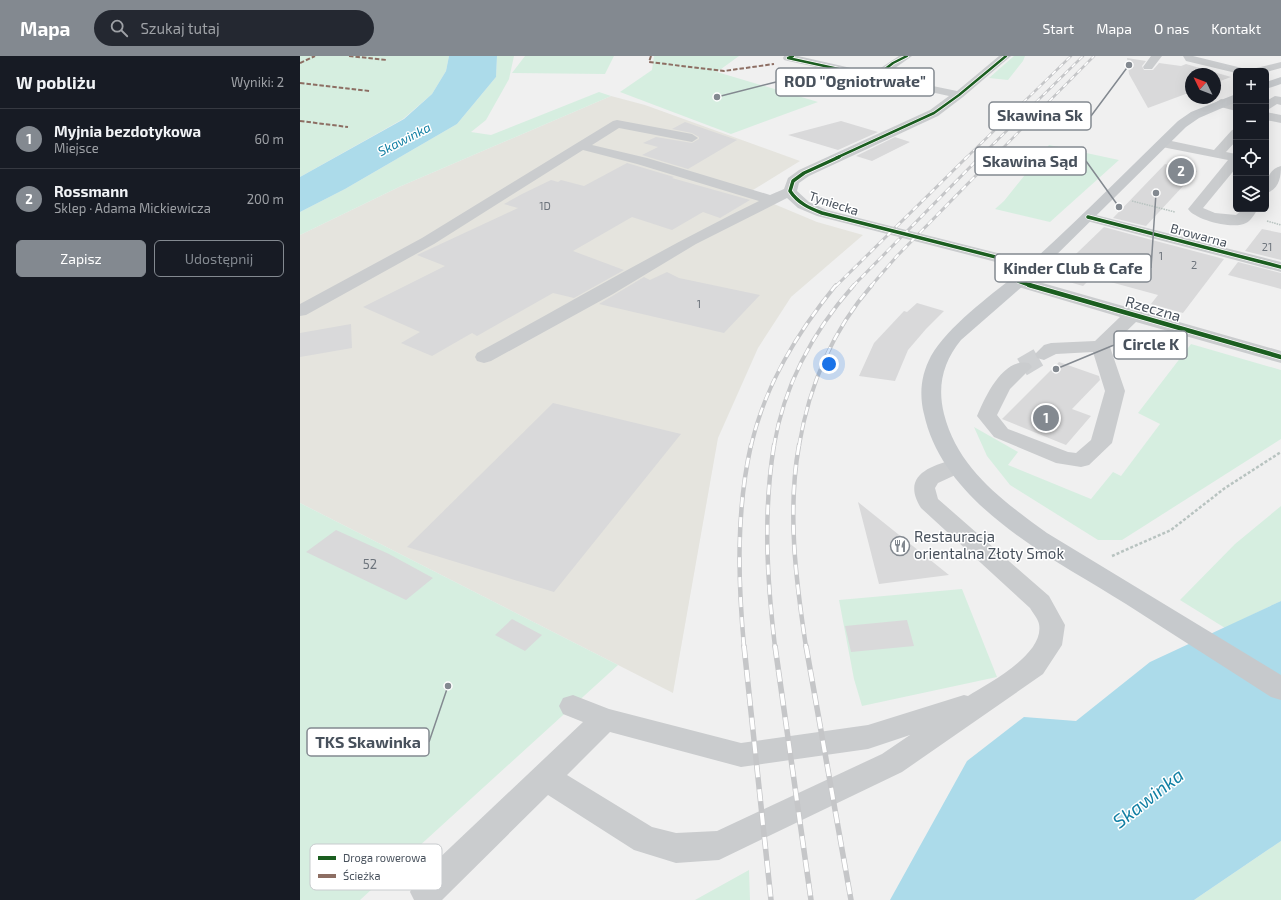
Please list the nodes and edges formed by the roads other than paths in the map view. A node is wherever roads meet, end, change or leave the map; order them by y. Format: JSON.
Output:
{"nodes":[{"id":1,"x":776,"y":56,"type":"edge"},
{"id":2,"x":907,"y":56,"type":"edge"},
{"id":3,"x":1006,"y":56,"type":"edge"},
{"id":4,"x":1156,"y":56,"type":"edge"},
{"id":5,"x":1188,"y":56,"type":"edge"},
{"id":6,"x":790,"y":57,"type":"edge"},
{"id":7,"x":1263,"y":58,"type":"dead end"},
{"id":8,"x":1281,"y":63,"type":"edge"},
{"id":9,"x":1148,"y":67,"type":"dead end"},
{"id":10,"x":1265,"y":68,"type":"edge"},
{"id":11,"x":1233,"y":69,"type":"edge"},
{"id":12,"x":875,"y":77,"type":"junction"},
{"id":13,"x":1281,"y":80,"type":"edge"},
{"id":14,"x":1269,"y":84,"type":"edge"},
{"id":15,"x":1269,"y":85,"type":"edge"},
{"id":16,"x":1281,"y":88,"type":"edge"},
{"id":17,"x":959,"y":95,"type":"junction"},
{"id":18,"x":1233,"y":99,"type":"edge"},
{"id":19,"x":1281,"y":101,"type":"edge"},
{"id":20,"x":1221,"y":103,"type":"joint"},
{"id":21,"x":1219,"y":104,"type":"edge"},
{"id":22,"x":1269,"y":104,"type":"edge"},
{"id":23,"x":1233,"y":106,"type":"edge"},
{"id":24,"x":1269,"y":117,"type":"edge"},
{"id":25,"x":1281,"y":119,"type":"edge"},
{"id":26,"x":1233,"y":136,"type":"edge"},
{"id":27,"x":692,"y":138,"type":"dead end"},
{"id":28,"x":1162,"y":143,"type":"junction"},
{"id":29,"x":581,"y":146,"type":"junction"},
{"id":30,"x":1217,"y":154,"type":"junction"},
{"id":31,"x":1233,"y":157,"type":"edge"},
{"id":32,"x":1233,"y":162,"type":"edge"},
{"id":33,"x":1269,"y":165,"type":"edge"},
{"id":34,"x":1281,"y":168,"type":"edge"},
{"id":35,"x":1269,"y":185,"type":"edge"},
{"id":36,"x":790,"y":190,"type":"junction"},
{"id":37,"x":770,"y":200,"type":"junction"},
{"id":38,"x":1249,"y":212,"type":"edge"},
{"id":39,"x":1088,"y":217,"type":"junction"},
{"id":40,"x":1149,"y":233,"type":"junction"},
{"id":41,"x":1219,"y":251,"type":"junction"},
{"id":42,"x":1035,"y":267,"type":"junction"},
{"id":43,"x":1281,"y":267,"type":"edge"},
{"id":44,"x":1018,"y":281,"type":"junction"},
{"id":45,"x":300,"y":311,"type":"edge"},
{"id":46,"x":1132,"y":316,"type":"junction"},
{"id":47,"x":1100,"y":346,"type":"junction"},
{"id":48,"x":1044,"y":354,"type":"tunnel mouth"},
{"id":49,"x":484,"y":357,"type":"dead end"},
{"id":50,"x":1281,"y":357,"type":"edge"},
{"id":51,"x":1022,"y":367,"type":"tunnel mouth"},
{"id":52,"x":956,"y":466,"type":"junction"},
{"id":53,"x":1281,"y":689,"type":"edge"},
{"id":54,"x":988,"y":698,"type":"junction"},
{"id":55,"x":573,"y":706,"type":"dead end"},
{"id":56,"x":605,"y":718,"type":"junction"},
{"id":57,"x":545,"y":777,"type":"junction"},
{"id":58,"x":442,"y":877,"type":"edge"}],
"edges":[{"from":1,"to":6,"type":"street"},
{"from":2,"to":12,"type":"street"},
{"from":3,"to":17,"type":"street","name":"Tyniecka"},
{"from":4,"to":9,"type":"street"},
{"from":5,"to":11,"type":"street"},
{"from":6,"to":12,"type":"street"},
{"from":7,"to":8,"type":"street"},
{"from":8,"to":10,"type":"street"},
{"from":12,"to":17,"type":"street"},
{"from":13,"to":14,"type":"main road"},
{"from":15,"to":16,"type":"street"},
{"from":17,"to":36,"type":"street","name":"Tyniecka"},
{"from":18,"to":20,"type":"main road"},
{"from":19,"to":22,"type":"street"},
{"from":20,"to":23,"type":"street"},
{"from":21,"to":28,"type":"main road"},
{"from":24,"to":25,"type":"street"},
{"from":26,"to":30,"type":"street"},
{"from":27,"to":29,"type":"street"},
{"from":28,"to":30,"type":"street"},
{"from":28,"to":39,"type":"main road"},
{"from":29,"to":37,"type":"street"},
{"from":29,"to":45,"type":"street"},
{"from":30,"to":31,"type":"street"},
{"from":32,"to":38,"type":"street"},
{"from":33,"to":34,"type":"street"},
{"from":34,"to":35,"type":"street"},
{"from":36,"to":37,"type":"street"},
{"from":36,"to":42,"type":"street","name":"Tyniecka"},
{"from":37,"to":49,"type":"street"},
{"from":39,"to":40,"type":"street","name":"Browarna"},
{"from":39,"to":42,"type":"main road"},
{"from":40,"to":41,"type":"street","name":"Browarna"},
{"from":40,"to":41,"type":"street"},
{"from":41,"to":43,"type":"street","name":"Browarna"},
{"from":42,"to":44,"type":"main road"},
{"from":44,"to":46,"type":"street","name":"Rzeczna"},
{"from":44,"to":52,"type":"main road"},
{"from":46,"to":47,"type":"street"},
{"from":46,"to":50,"type":"street","name":"Rzeczna"},
{"from":47,"to":48,"type":"street"},
{"from":47,"to":51,"type":"street"},
{"from":52,"to":53,"type":"main road"},
{"from":52,"to":54,"type":"street"},
{"from":54,"to":56,"type":"street"},
{"from":54,"to":57,"type":"street"},
{"from":55,"to":56,"type":"street"},
{"from":56,"to":57,"type":"street"},
{"from":57,"to":58,"type":"street"}]}
